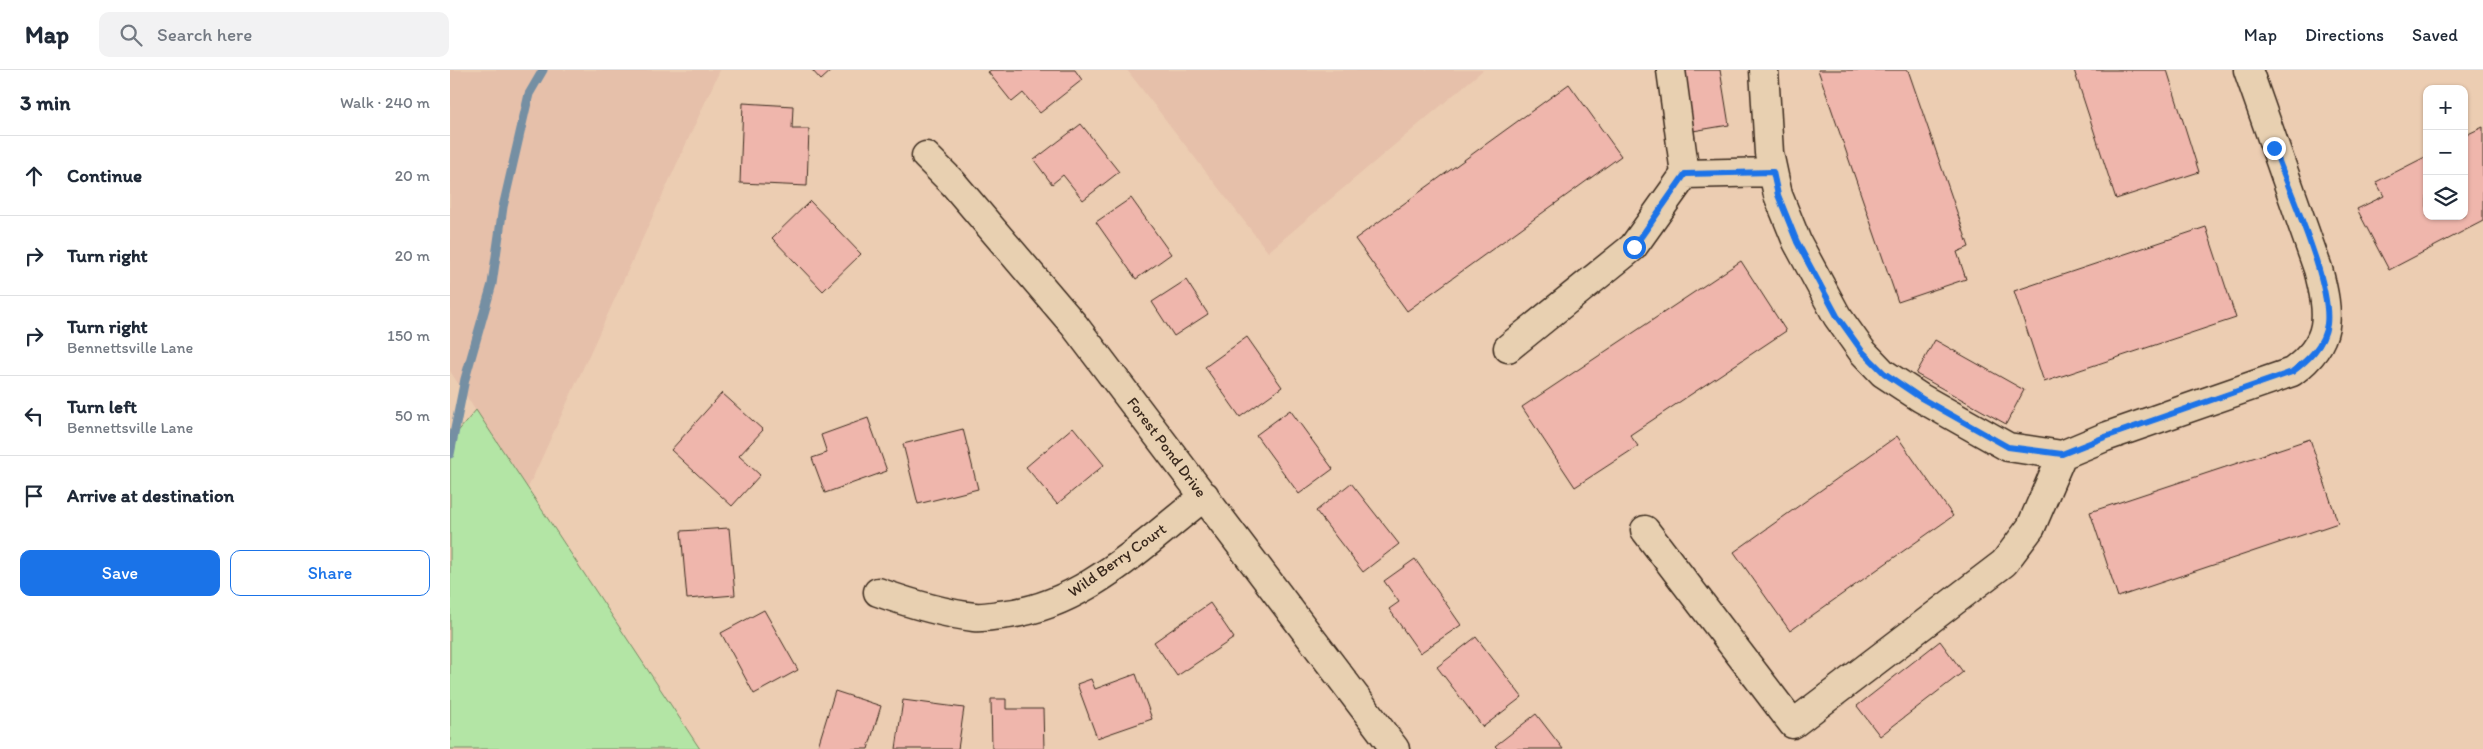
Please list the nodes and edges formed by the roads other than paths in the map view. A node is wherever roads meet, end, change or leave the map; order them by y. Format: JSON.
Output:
{"nodes":[{"id":1,"x":1671,"y":70,"type":"edge"},
{"id":2,"x":1764,"y":70,"type":"edge"},
{"id":3,"x":2248,"y":70,"type":"edge"},
{"id":4,"x":926,"y":156,"type":"dead end"},
{"id":5,"x":1773,"y":172,"type":"junction"},
{"id":6,"x":1685,"y":174,"type":"junction"},
{"id":7,"x":1508,"y":348,"type":"dead end"},
{"id":8,"x":2062,"y":454,"type":"junction"},
{"id":9,"x":1205,"y":496,"type":"junction"},
{"id":10,"x":1645,"y":530,"type":"dead end"},
{"id":11,"x":878,"y":592,"type":"dead end"},
{"id":12,"x":1395,"y":749,"type":"edge"}],
"edges":[{"from":1,"to":6,"type":"street"},
{"from":2,"to":5,"type":"street"},
{"from":3,"to":8,"type":"street"},
{"from":4,"to":9,"type":"street","name":"Forest Pond Drive"},
{"from":5,"to":6,"type":"street"},
{"from":5,"to":8,"type":"street"},
{"from":6,"to":7,"type":"street"},
{"from":8,"to":10,"type":"street"},
{"from":9,"to":11,"type":"street","name":"Wild Berry Court"},
{"from":9,"to":12,"type":"street","name":"Forest Pond Drive"}]}
